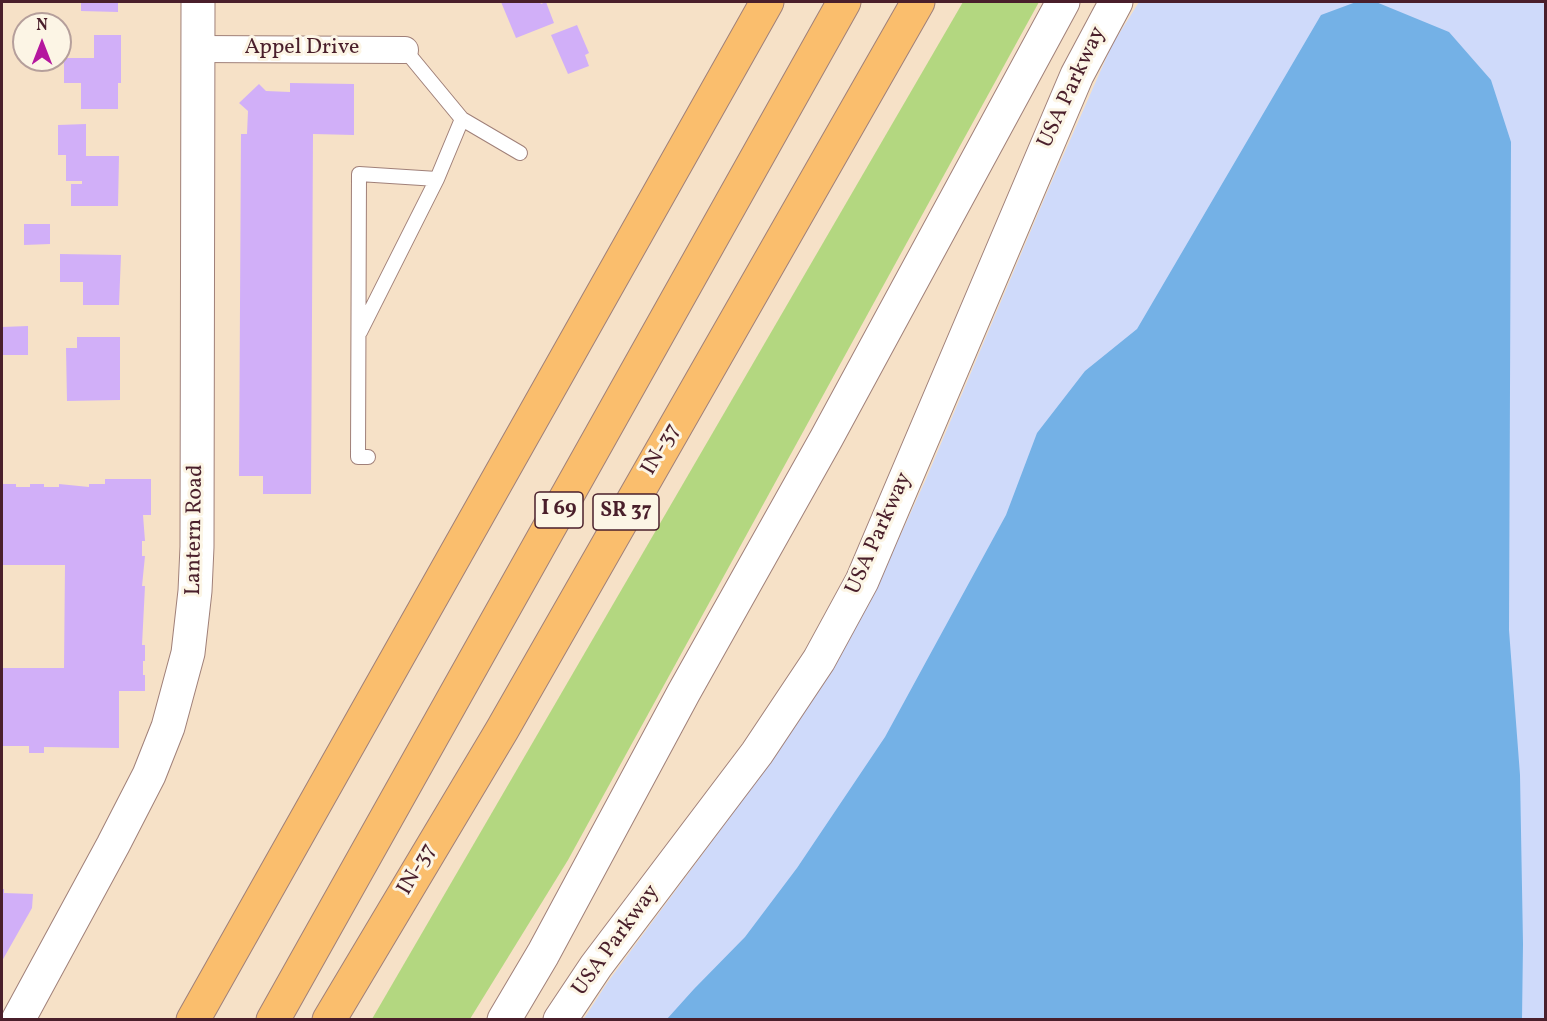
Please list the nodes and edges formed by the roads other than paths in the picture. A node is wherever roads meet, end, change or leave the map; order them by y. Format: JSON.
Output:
{"nodes":[{"id":1,"x":198,"y":2,"type":"edge"},
{"id":2,"x":766,"y":2,"type":"edge"},
{"id":3,"x":844,"y":2,"type":"edge"},
{"id":4,"x":918,"y":2,"type":"edge"},
{"id":5,"x":1063,"y":2,"type":"edge"},
{"id":6,"x":1116,"y":2,"type":"edge"},
{"id":7,"x":198,"y":49,"type":"junction"},
{"id":8,"x":405,"y":50,"type":"joint"},
{"id":9,"x":462,"y":119,"type":"junction"},
{"id":10,"x":520,"y":153,"type":"dead end"},
{"id":11,"x":437,"y":179,"type":"junction"},
{"id":12,"x":358,"y":335,"type":"junction"},
{"id":13,"x":368,"y":457,"type":"dead end"},
{"id":14,"x":18,"y":1020,"type":"edge"},
{"id":15,"x":193,"y":1020,"type":"edge"},
{"id":16,"x":273,"y":1020,"type":"edge"},
{"id":17,"x":328,"y":1020,"type":"edge"},
{"id":18,"x":504,"y":1020,"type":"edge"},
{"id":19,"x":560,"y":1020,"type":"edge"}],
"edges":[{"from":1,"to":7,"type":"street","name":"Lantern Road"},
{"from":2,"to":15,"type":"highway"},
{"from":3,"to":16,"type":"highway","number":"I 69"},
{"from":4,"to":17,"type":"highway","name":"IN-37","number":"SR 37"},
{"from":5,"to":18,"type":"street","name":"USA Parkway"},
{"from":6,"to":19,"type":"street","name":"USA Parkway"},
{"from":7,"to":8,"type":"street","name":"Appel Drive"},
{"from":7,"to":14,"type":"street","name":"Lantern Road"},
{"from":8,"to":9,"type":"lane"},
{"from":9,"to":10,"type":"lane"},
{"from":9,"to":11,"type":"lane"},
{"from":11,"to":12,"type":"lane"},
{"from":11,"to":12,"type":"lane"},
{"from":12,"to":13,"type":"lane"}]}
